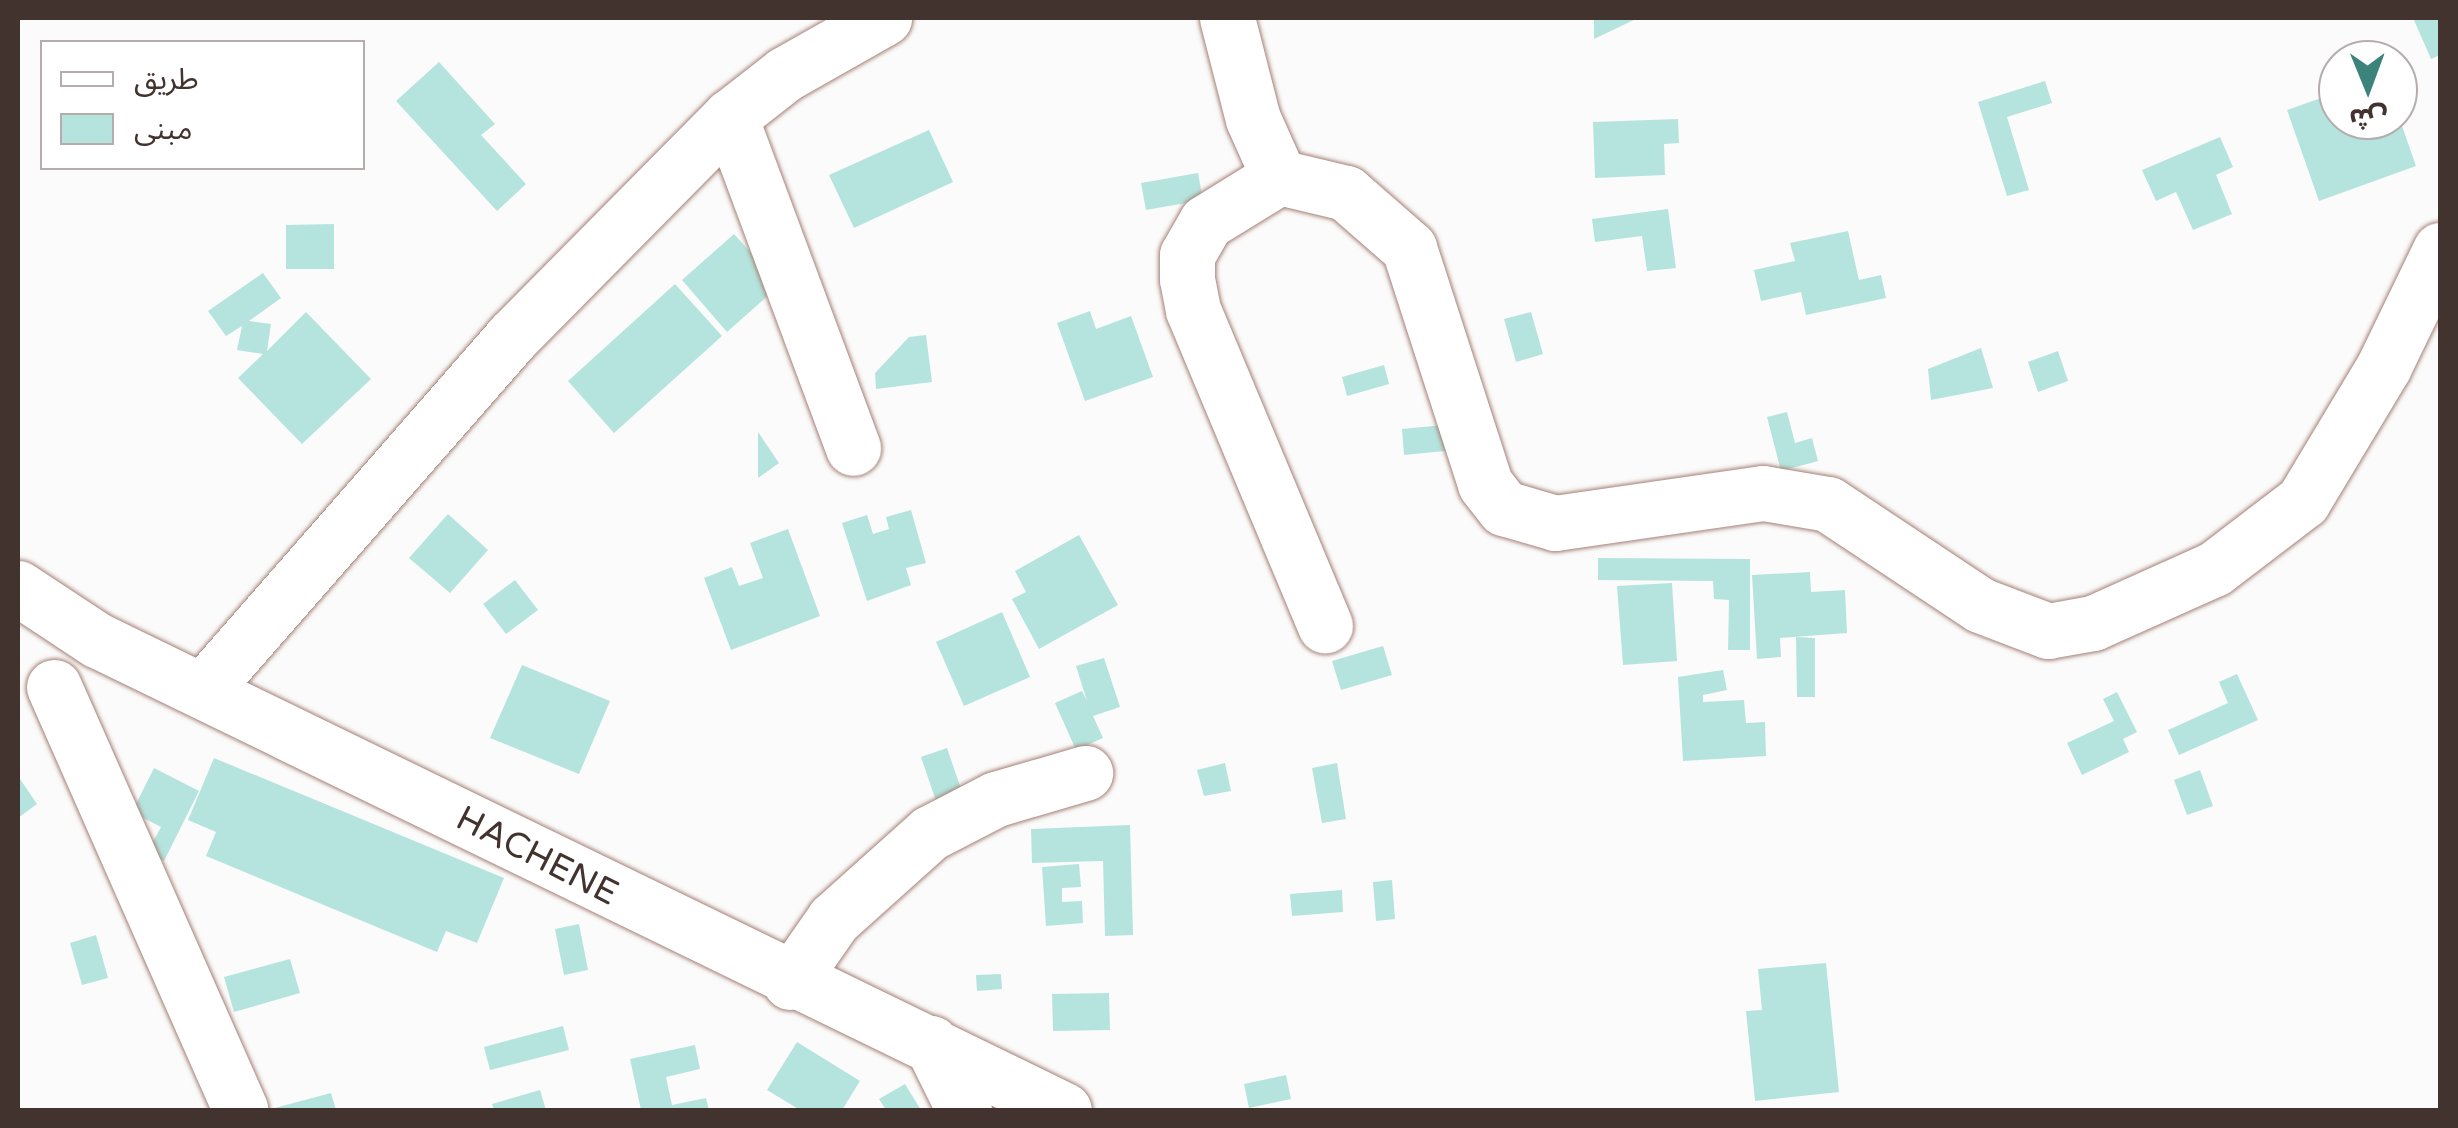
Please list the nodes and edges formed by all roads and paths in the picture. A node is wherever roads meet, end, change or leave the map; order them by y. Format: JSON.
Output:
{"nodes":[{"id":1,"x":884,"y":18,"type":"edge"},
{"id":2,"x":1226,"y":18,"type":"edge"},
{"id":3,"x":812,"y":34,"type":"edge"},
{"id":4,"x":730,"y":116,"type":"junction"},
{"id":5,"x":1280,"y":176,"type":"junction"},
{"id":6,"x":2440,"y":250,"type":"edge"},
{"id":7,"x":853,"y":448,"type":"dead end"},
{"id":8,"x":18,"y":588,"type":"edge"},
{"id":9,"x":1325,"y":624,"type":"dead end"},
{"id":10,"x":97,"y":640,"type":"junction"},
{"id":11,"x":204,"y":689,"type":"junction"},
{"id":12,"x":36,"y":701,"type":"edge"},
{"id":13,"x":1084,"y":773,"type":"dead end"},
{"id":14,"x":790,"y":982,"type":"junction"},
{"id":15,"x":931,"y":1043,"type":"junction"},
{"id":16,"x":241,"y":1110,"type":"edge"},
{"id":17,"x":964,"y":1110,"type":"edge"},
{"id":18,"x":1064,"y":1110,"type":"edge"}],
"edges":[{"from":1,"to":3,"type":"street"},
{"from":2,"to":5,"type":"street"},
{"from":3,"to":4,"type":"street"},
{"from":4,"to":7,"type":"street"},
{"from":4,"to":11,"type":"street"},
{"from":5,"to":6,"type":"street"},
{"from":5,"to":9,"type":"street"},
{"from":8,"to":10,"type":"street","name":"HACHENE"},
{"from":10,"to":11,"type":"street","name":"HACHENE"},
{"from":10,"to":12,"type":"street"},
{"from":11,"to":14,"type":"street","name":"HACHENE"},
{"from":12,"to":16,"type":"street"},
{"from":13,"to":14,"type":"street"},
{"from":14,"to":15,"type":"street","name":"HACHENE"},
{"from":15,"to":17,"type":"street"},
{"from":15,"to":18,"type":"street","name":"HACHENE"}]}
